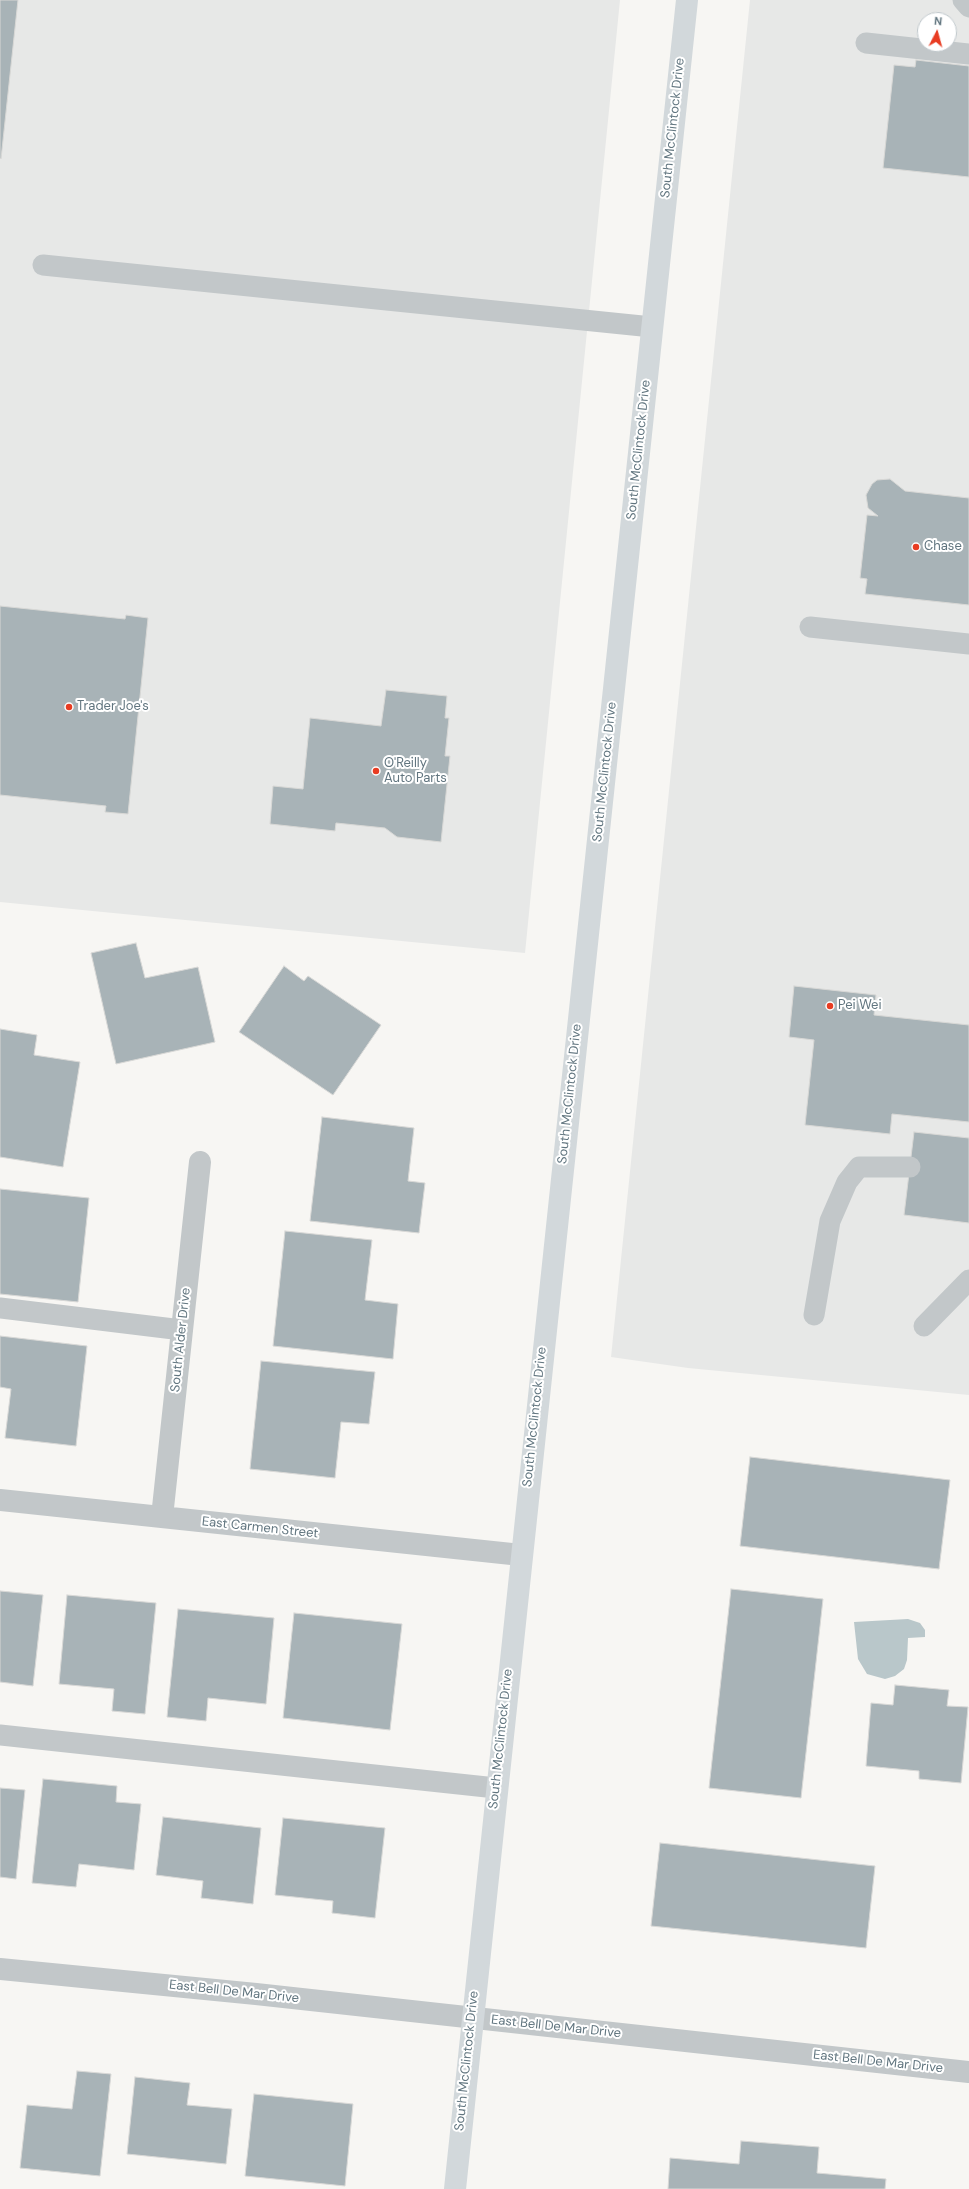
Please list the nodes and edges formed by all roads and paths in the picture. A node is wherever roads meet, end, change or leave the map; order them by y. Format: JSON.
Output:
{"nodes":[{"id":1,"x":687,"y":0,"type":"edge"},
{"id":2,"x":963,"y":0,"type":"edge"},
{"id":3,"x":969,"y":7,"type":"edge"},
{"id":4,"x":866,"y":43,"type":"dead end"},
{"id":5,"x":969,"y":54,"type":"edge"},
{"id":6,"x":43,"y":264,"type":"dead end"},
{"id":7,"x":652,"y":327,"type":"junction"},
{"id":8,"x":810,"y":627,"type":"dead end"},
{"id":9,"x":969,"y":644,"type":"edge"},
{"id":10,"x":200,"y":1162,"type":"dead end"},
{"id":11,"x":910,"y":1167,"type":"dead end"},
{"id":12,"x":969,"y":1280,"type":"edge"},
{"id":13,"x":0,"y":1308,"type":"edge"},
{"id":14,"x":814,"y":1314,"type":"dead end"},
{"id":15,"x":924,"y":1326,"type":"dead end"},
{"id":16,"x":182,"y":1330,"type":"junction"},
{"id":17,"x":0,"y":1500,"type":"edge"},
{"id":18,"x":162,"y":1517,"type":"junction"},
{"id":19,"x":521,"y":1555,"type":"junction"},
{"id":20,"x":0,"y":1735,"type":"edge"},
{"id":21,"x":496,"y":1788,"type":"junction"},
{"id":22,"x":0,"y":1969,"type":"edge"},
{"id":23,"x":472,"y":2018,"type":"junction"},
{"id":24,"x":969,"y":2072,"type":"edge"},
{"id":25,"x":454,"y":2189,"type":"edge"}],
"edges":[{"from":1,"to":7,"type":"main road","name":"South McClintock Drive"},
{"from":2,"to":3,"type":"lane"},
{"from":4,"to":5,"type":"lane"},
{"from":6,"to":7,"type":"lane"},
{"from":7,"to":19,"type":"main road","name":"South McClintock Drive"},
{"from":8,"to":9,"type":"lane"},
{"from":10,"to":16,"type":"street","name":"South Alder Drive"},
{"from":11,"to":14,"type":"lane"},
{"from":12,"to":15,"type":"lane"},
{"from":13,"to":16,"type":"lane"},
{"from":16,"to":18,"type":"street","name":"South Alder Drive"},
{"from":17,"to":18,"type":"street","name":"East Carmen Street"},
{"from":18,"to":19,"type":"street","name":"East Carmen Street"},
{"from":19,"to":21,"type":"main road","name":"South McClintock Drive"},
{"from":20,"to":21,"type":"lane"},
{"from":21,"to":23,"type":"main road","name":"South McClintock Drive"},
{"from":22,"to":23,"type":"street","name":"East Bell De Mar Drive"},
{"from":23,"to":24,"type":"street","name":"East Bell De Mar Drive"},
{"from":23,"to":25,"type":"main road","name":"South McClintock Drive"}]}
